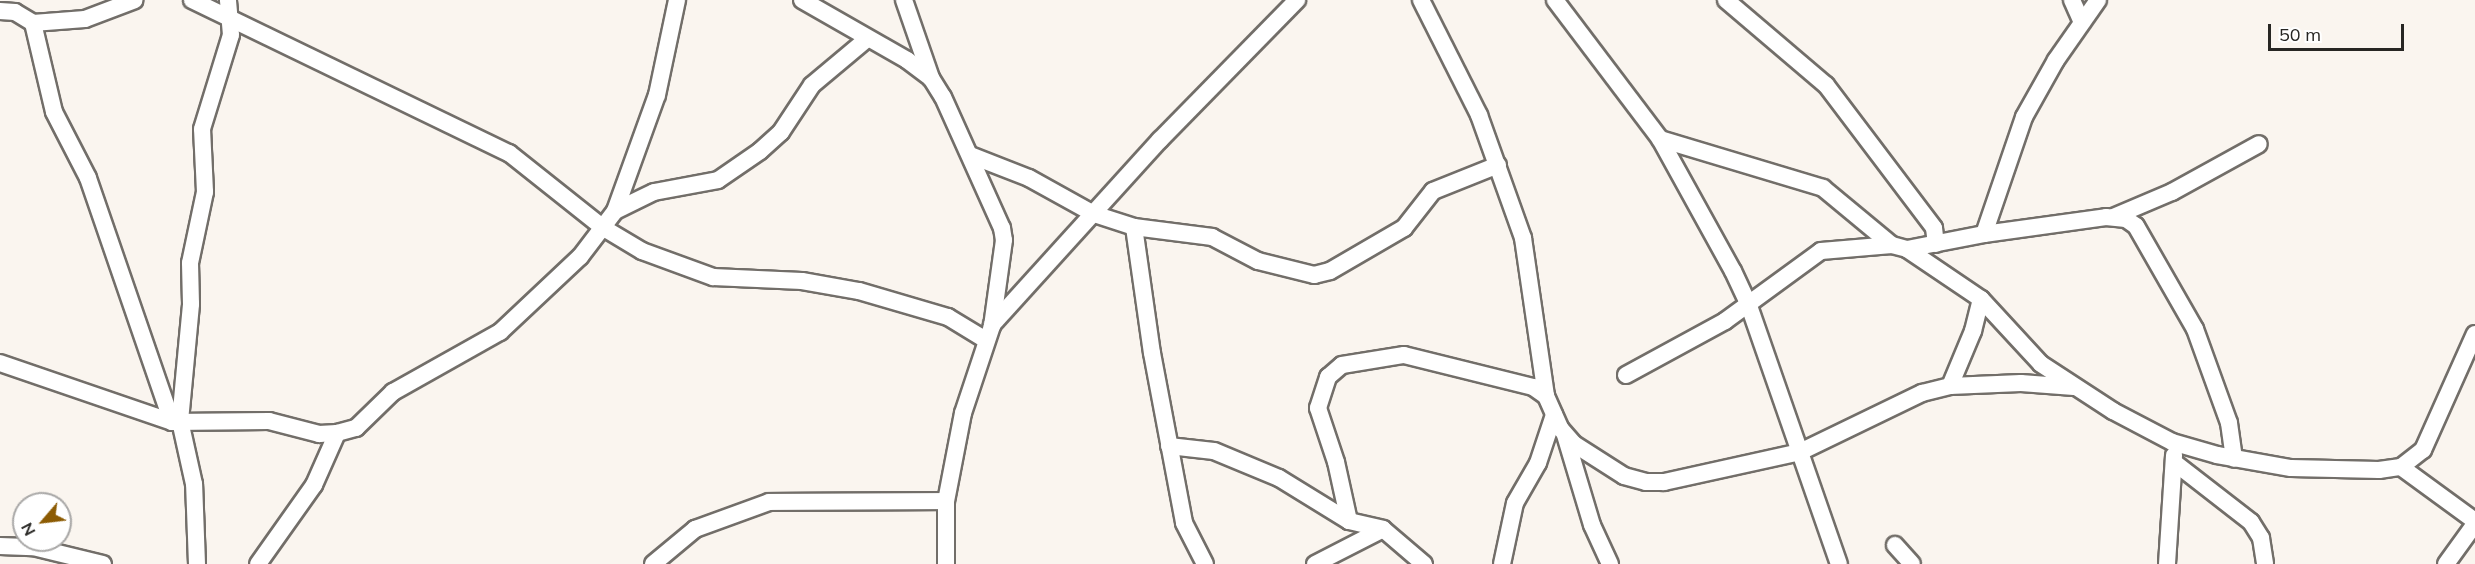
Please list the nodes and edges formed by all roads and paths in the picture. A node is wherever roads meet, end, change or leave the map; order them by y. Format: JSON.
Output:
{"nodes":[{"id":1,"x":135,"y":0,"type":"edge"},
{"id":2,"x":192,"y":0,"type":"edge"},
{"id":3,"x":676,"y":0,"type":"edge"},
{"id":4,"x":802,"y":0,"type":"edge"},
{"id":5,"x":903,"y":0,"type":"edge"},
{"id":6,"x":1296,"y":0,"type":"edge"},
{"id":7,"x":1421,"y":0,"type":"edge"},
{"id":8,"x":1555,"y":0,"type":"edge"},
{"id":9,"x":1726,"y":0,"type":"edge"},
{"id":10,"x":2072,"y":0,"type":"edge"},
{"id":11,"x":2098,"y":0,"type":"edge"},
{"id":12,"x":230,"y":8,"type":"edge"},
{"id":13,"x":0,"y":11,"type":"edge"},
{"id":14,"x":2082,"y":22,"type":"junction"},
{"id":15,"x":33,"y":23,"type":"junction"},
{"id":16,"x":867,"y":39,"type":"junction"},
{"id":17,"x":931,"y":78,"type":"junction"},
{"id":18,"x":1660,"y":139,"type":"junction"},
{"id":19,"x":2259,"y":144,"type":"dead end"},
{"id":20,"x":970,"y":155,"type":"junction"},
{"id":21,"x":1498,"y":165,"type":"junction"},
{"id":22,"x":615,"y":211,"type":"junction"},
{"id":23,"x":1095,"y":214,"type":"junction"},
{"id":24,"x":2111,"y":218,"type":"junction"},
{"id":25,"x":1134,"y":226,"type":"junction"},
{"id":26,"x":602,"y":227,"type":"junction"},
{"id":27,"x":1984,"y":234,"type":"junction"},
{"id":28,"x":1936,"y":244,"type":"junction"},
{"id":29,"x":1899,"y":247,"type":"junction"},
{"id":30,"x":1981,"y":299,"type":"junction"},
{"id":31,"x":1748,"y":303,"type":"junction"},
{"id":32,"x":989,"y":333,"type":"junction"},
{"id":33,"x":2475,"y":334,"type":"edge"},
{"id":34,"x":0,"y":363,"type":"edge"},
{"id":35,"x":1626,"y":375,"type":"dead end"},
{"id":36,"x":1950,"y":386,"type":"junction"},
{"id":37,"x":2077,"y":387,"type":"junction"},
{"id":38,"x":1546,"y":396,"type":"junction"},
{"id":39,"x":1554,"y":415,"type":"junction"},
{"id":40,"x":176,"y":422,"type":"junction"},
{"id":41,"x":337,"y":433,"type":"junction"},
{"id":42,"x":1564,"y":435,"type":"junction"},
{"id":43,"x":2172,"y":442,"type":"junction"},
{"id":44,"x":1169,"y":446,"type":"junction"},
{"id":45,"x":1800,"y":452,"type":"junction"},
{"id":46,"x":2234,"y":459,"type":"junction"},
{"id":47,"x":2175,"y":463,"type":"junction"},
{"id":48,"x":2401,"y":467,"type":"junction"},
{"id":49,"x":946,"y":501,"type":"junction"},
{"id":50,"x":1348,"y":521,"type":"junction"},
{"id":51,"x":2475,"y":522,"type":"edge"},
{"id":52,"x":1383,"y":529,"type":"junction"},
{"id":53,"x":1894,"y":545,"type":"dead end"},
{"id":54,"x":0,"y":546,"type":"edge"},
{"id":55,"x":103,"y":564,"type":"edge"},
{"id":56,"x":197,"y":564,"type":"edge"},
{"id":57,"x":258,"y":564,"type":"edge"},
{"id":58,"x":652,"y":564,"type":"edge"},
{"id":59,"x":946,"y":564,"type":"edge"},
{"id":60,"x":1205,"y":564,"type":"edge"},
{"id":61,"x":1315,"y":564,"type":"edge"},
{"id":62,"x":1424,"y":564,"type":"edge"},
{"id":63,"x":1502,"y":564,"type":"edge"},
{"id":64,"x":1610,"y":564,"type":"edge"},
{"id":65,"x":1839,"y":564,"type":"edge"},
{"id":66,"x":1912,"y":564,"type":"edge"},
{"id":67,"x":2167,"y":564,"type":"edge"},
{"id":68,"x":2265,"y":564,"type":"edge"},
{"id":69,"x":2446,"y":564,"type":"edge"}],
"edges":[{"from":1,"to":15,"type":"street"},
{"from":2,"to":12,"type":"street"},
{"from":3,"to":22,"type":"street"},
{"from":4,"to":16,"type":"street"},
{"from":5,"to":17,"type":"street"},
{"from":6,"to":23,"type":"street"},
{"from":7,"to":21,"type":"street"},
{"from":8,"to":18,"type":"street"},
{"from":9,"to":28,"type":"street"},
{"from":10,"to":14,"type":"street"},
{"from":11,"to":14,"type":"street"},
{"from":12,"to":26,"type":"street"},
{"from":12,"to":40,"type":"street"},
{"from":13,"to":15,"type":"street"},
{"from":14,"to":27,"type":"street"},
{"from":15,"to":40,"type":"street"},
{"from":16,"to":17,"type":"street"},
{"from":16,"to":22,"type":"street"},
{"from":17,"to":20,"type":"street"},
{"from":18,"to":29,"type":"street"},
{"from":18,"to":31,"type":"street"},
{"from":19,"to":24,"type":"street"},
{"from":20,"to":23,"type":"street"},
{"from":20,"to":32,"type":"street"},
{"from":21,"to":25,"type":"street"},
{"from":21,"to":38,"type":"street"},
{"from":22,"to":26,"type":"street"},
{"from":23,"to":25,"type":"street"},
{"from":23,"to":32,"type":"street"},
{"from":24,"to":27,"type":"street"},
{"from":24,"to":46,"type":"street"},
{"from":25,"to":44,"type":"street"},
{"from":26,"to":32,"type":"street"},
{"from":26,"to":41,"type":"street"},
{"from":27,"to":28,"type":"street"},
{"from":28,"to":29,"type":"street"},
{"from":29,"to":30,"type":"street"},
{"from":29,"to":31,"type":"street"},
{"from":30,"to":36,"type":"street"},
{"from":30,"to":37,"type":"street"},
{"from":31,"to":35,"type":"street"},
{"from":31,"to":45,"type":"street"},
{"from":32,"to":49,"type":"street"},
{"from":33,"to":48,"type":"street"},
{"from":34,"to":40,"type":"street"},
{"from":36,"to":37,"type":"street"},
{"from":36,"to":45,"type":"street"},
{"from":37,"to":43,"type":"street"},
{"from":38,"to":39,"type":"street"},
{"from":38,"to":50,"type":"street"},
{"from":39,"to":42,"type":"street"},
{"from":39,"to":63,"type":"street"},
{"from":40,"to":41,"type":"street"},
{"from":40,"to":56,"type":"street"},
{"from":41,"to":57,"type":"street"},
{"from":42,"to":45,"type":"street"},
{"from":42,"to":64,"type":"street"},
{"from":43,"to":46,"type":"street"},
{"from":43,"to":47,"type":"street"},
{"from":44,"to":50,"type":"street"},
{"from":44,"to":60,"type":"street"},
{"from":45,"to":65,"type":"street"},
{"from":46,"to":48,"type":"street"},
{"from":47,"to":67,"type":"street"},
{"from":47,"to":68,"type":"street"},
{"from":48,"to":51,"type":"street"},
{"from":49,"to":58,"type":"street"},
{"from":49,"to":59,"type":"street"},
{"from":50,"to":52,"type":"street"},
{"from":51,"to":69,"type":"street"},
{"from":52,"to":61,"type":"street"},
{"from":52,"to":62,"type":"street"},
{"from":53,"to":66,"type":"street"},
{"from":54,"to":55,"type":"street"}]}
